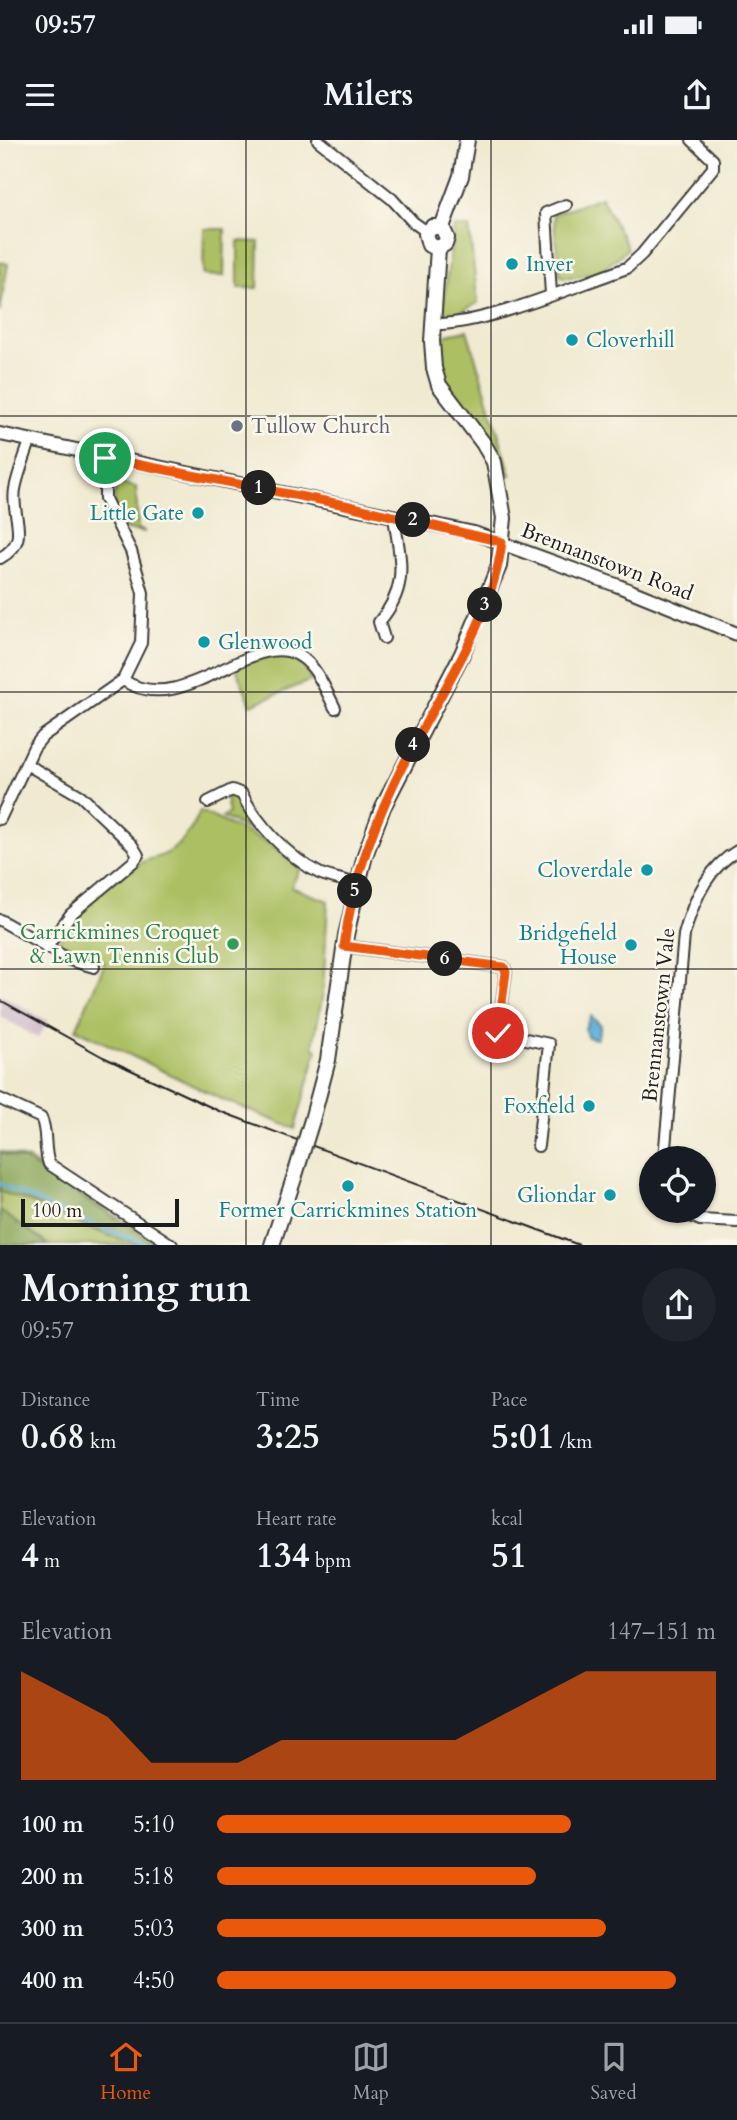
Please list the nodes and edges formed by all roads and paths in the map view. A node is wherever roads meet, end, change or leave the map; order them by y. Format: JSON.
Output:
{"nodes":[{"id":1,"x":318,"y":140,"type":"edge"},
{"id":2,"x":467,"y":140,"type":"edge"},
{"id":3,"x":692,"y":140,"type":"edge"},
{"id":4,"x":566,"y":205,"type":"dead end"},
{"id":5,"x":442,"y":228,"type":"junction"},
{"id":6,"x":427,"y":232,"type":"junction"},
{"id":7,"x":438,"y":248,"type":"junction"},
{"id":8,"x":551,"y":294,"type":"junction"},
{"id":9,"x":432,"y":324,"type":"junction"},
{"id":10,"x":0,"y":435,"type":"edge"},
{"id":11,"x":30,"y":441,"type":"junction"},
{"id":12,"x":105,"y":458,"type":"junction"},
{"id":13,"x":394,"y":517,"type":"junction"},
{"id":14,"x":502,"y":542,"type":"junction"},
{"id":15,"x":0,"y":558,"type":"edge"},
{"id":16,"x":737,"y":634,"type":"edge"},
{"id":17,"x":384,"y":638,"type":"dead end"},
{"id":18,"x":123,"y":680,"type":"junction"},
{"id":19,"x":335,"y":708,"type":"dead end"},
{"id":20,"x":26,"y":764,"type":"junction"},
{"id":21,"x":4,"y":798,"type":"edge"},
{"id":22,"x":208,"y":802,"type":"dead end"},
{"id":23,"x":0,"y":819,"type":"edge"},
{"id":24,"x":737,"y":851,"type":"edge"},
{"id":25,"x":357,"y":884,"type":"junction"},
{"id":26,"x":4,"y":922,"type":"edge"},
{"id":27,"x":344,"y":946,"type":"junction"},
{"id":28,"x":46,"y":948,"type":"junction"},
{"id":29,"x":94,"y":967,"type":"dead end"},
{"id":30,"x":0,"y":1099,"type":"edge"},
{"id":31,"x":538,"y":1146,"type":"dead end"},
{"id":32,"x":665,"y":1146,"type":"edge"},
{"id":33,"x":716,"y":1221,"type":"edge"},
{"id":34,"x":737,"y":1222,"type":"edge"},
{"id":35,"x":172,"y":1245,"type":"edge"},
{"id":36,"x":272,"y":1245,"type":"edge"}],
"edges":[{"from":1,"to":6,"type":"street"},
{"from":2,"to":5,"type":"main road"},
{"from":3,"to":8,"type":"street"},
{"from":4,"to":8,"type":"street"},
{"from":5,"to":6,"type":"main road"},
{"from":5,"to":7,"type":"main road"},
{"from":6,"to":7,"type":"main road"},
{"from":7,"to":9,"type":"main road"},
{"from":8,"to":9,"type":"street"},
{"from":9,"to":14,"type":"main road"},
{"from":10,"to":11,"type":"street","name":"Brennanstown Road"},
{"from":11,"to":12,"type":"street","name":"Brennanstown Road"},
{"from":11,"to":15,"type":"street"},
{"from":12,"to":13,"type":"street","name":"Brennanstown Road"},
{"from":12,"to":18,"type":"street"},
{"from":13,"to":14,"type":"street","name":"Brennanstown Road"},
{"from":13,"to":17,"type":"street"},
{"from":14,"to":16,"type":"street","name":"Brennanstown Road"},
{"from":14,"to":25,"type":"main road"},
{"from":18,"to":19,"type":"street"},
{"from":18,"to":20,"type":"street"},
{"from":20,"to":21,"type":"street"},
{"from":20,"to":28,"type":"street"},
{"from":21,"to":23,"type":"street"},
{"from":22,"to":25,"type":"street"},
{"from":24,"to":32,"type":"street","name":"Brennanstown Vale"},
{"from":25,"to":27,"type":"main road"},
{"from":26,"to":28,"type":"street"},
{"from":27,"to":31,"type":"street"},
{"from":27,"to":36,"type":"main road","bridge":true},
{"from":28,"to":29,"type":"street"},
{"from":30,"to":35,"type":"street"},
{"from":33,"to":34,"type":"street"}]}
